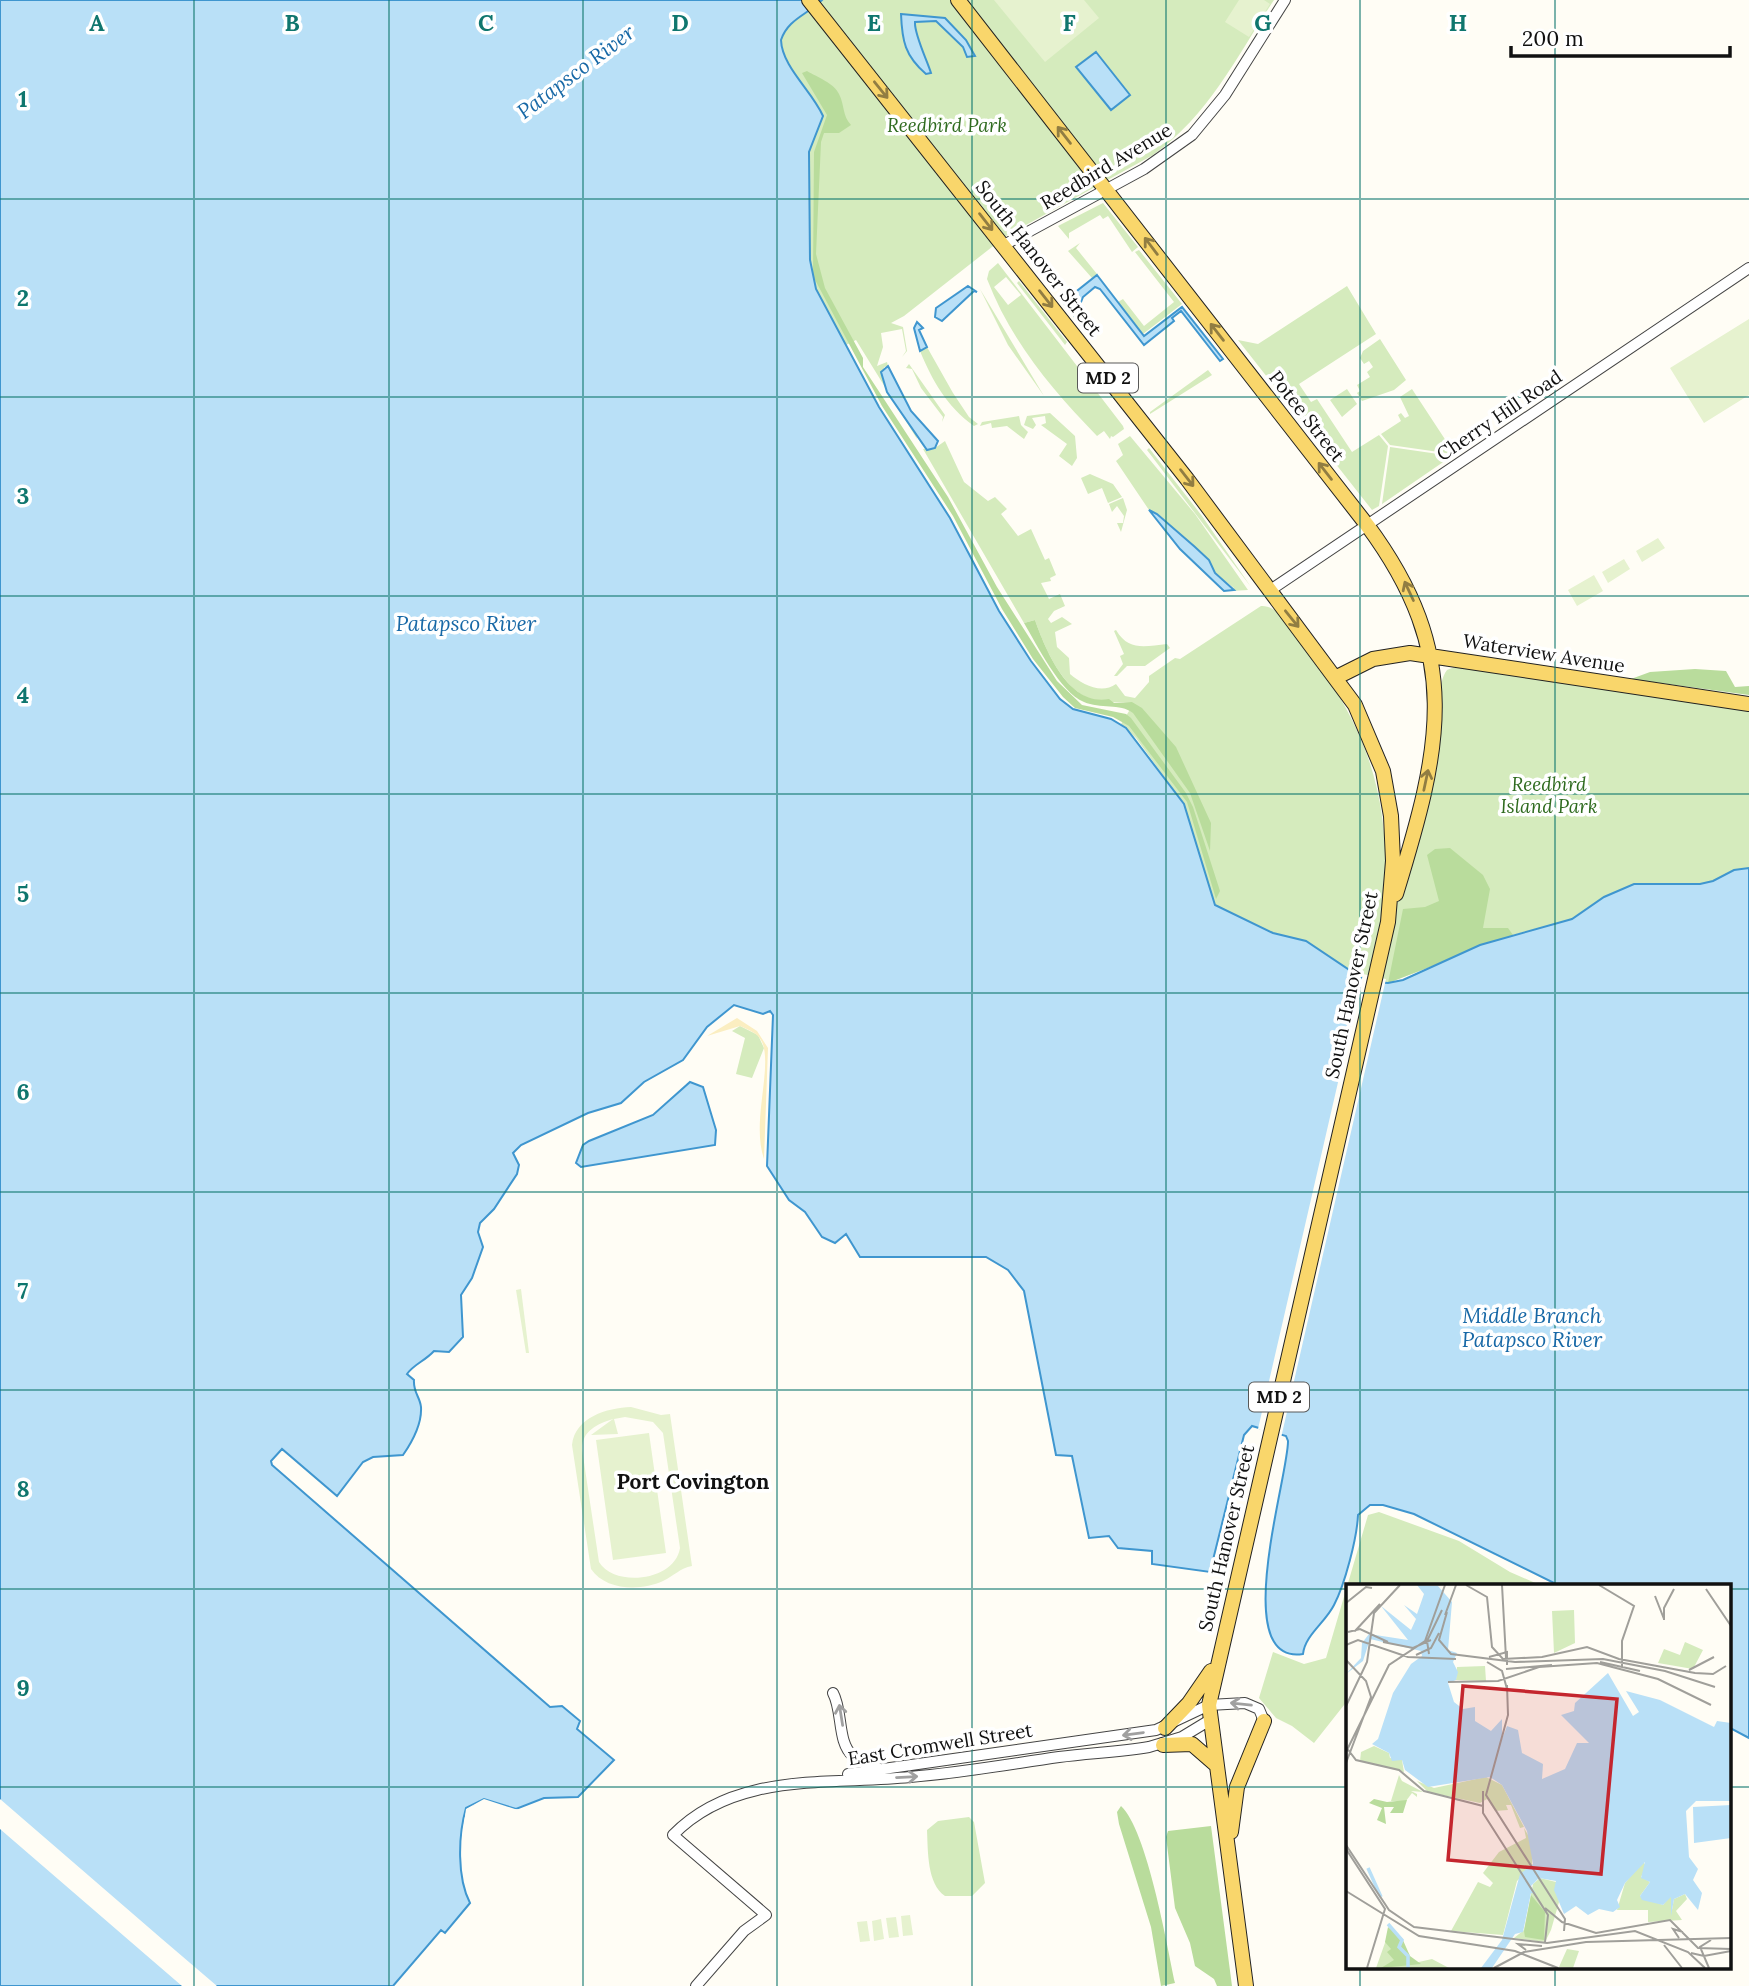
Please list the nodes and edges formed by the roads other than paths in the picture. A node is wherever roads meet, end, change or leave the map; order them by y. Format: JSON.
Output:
{"nodes":[{"id":1,"x":809,"y":0,"type":"edge"},
{"id":2,"x":1285,"y":0,"type":"edge"},
{"id":3,"x":961,"y":4,"type":"edge"},
{"id":4,"x":1107,"y":189,"type":"junction"},
{"id":5,"x":1004,"y":245,"type":"junction"},
{"id":6,"x":1749,"y":268,"type":"edge"},
{"id":7,"x":1367,"y":525,"type":"junction"},
{"id":8,"x":1269,"y":591,"type":"junction"},
{"id":9,"x":1432,"y":655,"type":"junction"},
{"id":10,"x":1337,"y":677,"type":"junction"},
{"id":11,"x":1749,"y":704,"type":"edge"},
{"id":12,"x":1388,"y":922,"type":"junction"},
{"id":13,"x":1217,"y":1660,"type":"junction"},
{"id":14,"x":833,"y":1693,"type":"dead end"},
{"id":15,"x":1209,"y":1705,"type":"junction"},
{"id":16,"x":1210,"y":1720,"type":"junction"},
{"id":17,"x":1264,"y":1721,"type":"joint"},
{"id":18,"x":1165,"y":1728,"type":"junction"},
{"id":19,"x":1163,"y":1745,"type":"junction"},
{"id":20,"x":1215,"y":1764,"type":"junction"},
{"id":21,"x":878,"y":1768,"type":"junction"},
{"id":22,"x":839,"y":1779,"type":"junction"},
{"id":23,"x":1229,"y":1862,"type":"junction"},
{"id":24,"x":696,"y":1986,"type":"edge"},
{"id":25,"x":1246,"y":1986,"type":"edge"}],
"edges":[{"from":1,"to":5,"type":"main road","name":"South Hanover Street","number":"MD 2","one_way":true},
{"from":2,"to":4,"type":"street","name":"Reedbird Avenue"},
{"from":4,"to":3,"type":"main road","name":"Potee Street","number":"MD 2","one_way":true},
{"from":4,"to":5,"type":"street","name":"Reedbird Avenue"},
{"from":7,"to":4,"type":"main road","name":"Potee Street","number":"MD 2","one_way":true},
{"from":5,"to":8,"type":"main road","name":"South Hanover Street","number":"MD 2","one_way":true},
{"from":6,"to":7,"type":"street","name":"Cherry Hill Road"},
{"from":7,"to":8,"type":"street","name":"Cherry Hill Road"},
{"from":9,"to":7,"type":"main road","name":"Potee Street","number":"MD 2","one_way":true},
{"from":8,"to":10,"type":"main road","name":"South Hanover Street","number":"MD 2","one_way":true},
{"from":9,"to":10,"type":"main road","name":"Waterview Avenue"},
{"from":9,"to":11,"type":"main road","name":"Waterview Avenue"},
{"from":12,"to":9,"type":"main road","name":"Potee Street","number":"MD 2","one_way":true},
{"from":10,"to":12,"type":"main road","name":"South Hanover Street","number":"MD 2"},
{"from":12,"to":13,"type":"main road","name":"South Hanover Street","number":"MD 2"},
{"from":13,"to":15,"type":"main road","name":"South Hanover Street","number":"MD 2"},
{"from":13,"to":18,"type":"main road"},
{"from":21,"to":14,"type":"street","one_way":true},
{"from":15,"to":16,"type":"main road","name":"South Hanover Street","number":"MD 2"},
{"from":17,"to":15,"type":"street","one_way":true},
{"from":15,"to":18,"type":"street","name":"East Cromwell Street"},
{"from":16,"to":19,"type":"street","name":"East Cromwell Street"},
{"from":16,"to":20,"type":"main road","name":"South Hanover Street","number":"MD 2"},
{"from":17,"to":23,"type":"main road"},
{"from":18,"to":21,"type":"street","name":"East Cromwell Street","one_way":true},
{"from":19,"to":20,"type":"main road"},
{"from":22,"to":19,"type":"street","name":"East Cromwell Street","one_way":true},
{"from":20,"to":23,"type":"main road","name":"South Hanover Street","number":"MD 2"},
{"from":21,"to":22,"type":"street","name":"East Cromwell Street"},
{"from":22,"to":24,"type":"street"},
{"from":23,"to":25,"type":"main road","name":"South Hanover Street","number":"MD 2"}]}
